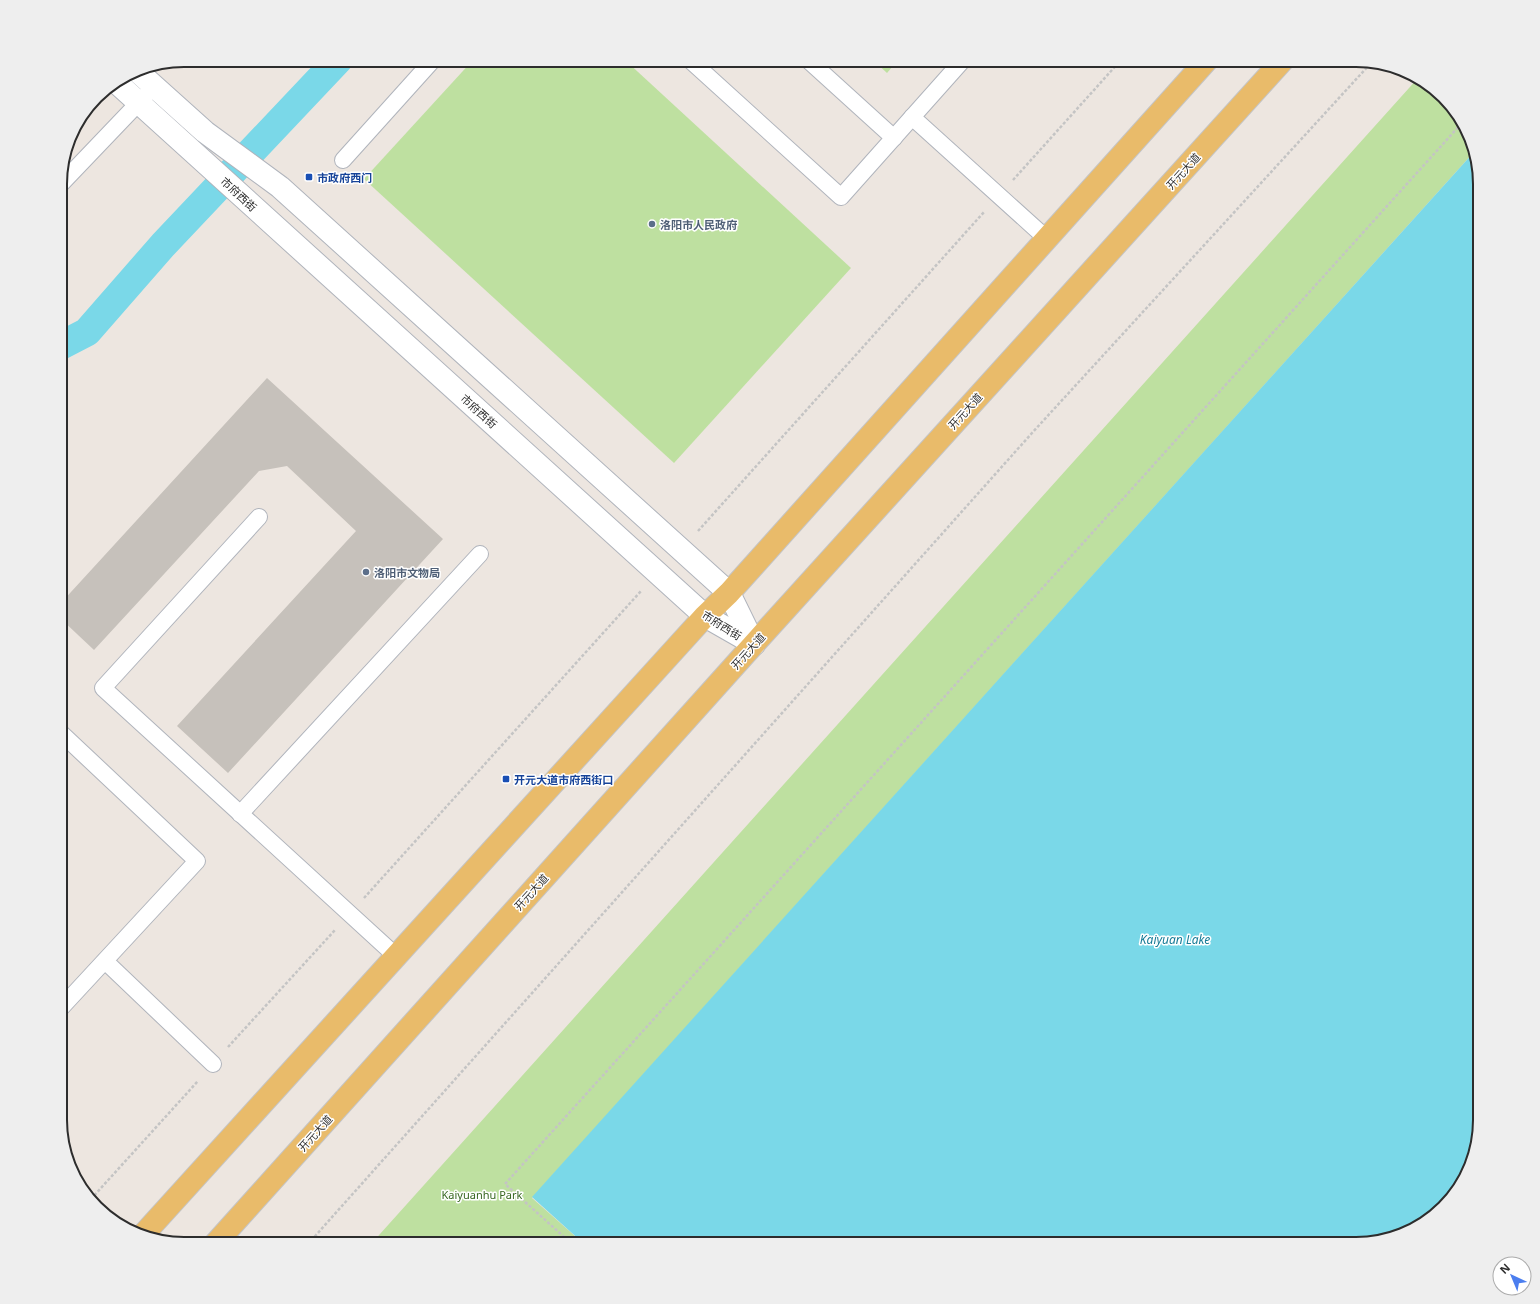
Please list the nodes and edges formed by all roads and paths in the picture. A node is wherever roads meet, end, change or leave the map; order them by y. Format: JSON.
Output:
{"nodes":[{"id":1,"x":427,"y":67,"type":"edge"},
{"id":2,"x":698,"y":67,"type":"edge"},
{"id":3,"x":816,"y":67,"type":"edge"},
{"id":4,"x":957,"y":67,"type":"edge"},
{"id":5,"x":1115,"y":67,"type":"edge"},
{"id":6,"x":1196,"y":67,"type":"edge"},
{"id":7,"x":1277,"y":67,"type":"edge"},
{"id":8,"x":1367,"y":67,"type":"edge"},
{"id":9,"x":142,"y":75,"type":"edge"},
{"id":10,"x":120,"y":86,"type":"edge"},
{"id":11,"x":154,"y":86,"type":"junction"},
{"id":12,"x":138,"y":103,"type":"junction"},
{"id":13,"x":912,"y":117,"type":"junction"},
{"id":14,"x":1458,"y":128,"type":"edge"},
{"id":15,"x":894,"y":138,"type":"junction"},
{"id":16,"x":343,"y":160,"type":"dead end"},
{"id":17,"x":67,"y":178,"type":"edge"},
{"id":18,"x":999,"y":195,"type":"junction"},
{"id":19,"x":1046,"y":239,"type":"junction"},
{"id":20,"x":259,"y":517,"type":"dead end"},
{"id":21,"x":681,"y":550,"type":"junction"},
{"id":22,"x":480,"y":554,"type":"dead end"},
{"id":23,"x":658,"y":572,"type":"junction"},
{"id":24,"x":729,"y":593,"type":"junction"},
{"id":25,"x":705,"y":616,"type":"junction"},
{"id":26,"x":754,"y":644,"type":"junction"},
{"id":27,"x":67,"y":739,"type":"edge"},
{"id":28,"x":240,"y":814,"type":"junction"},
{"id":29,"x":350,"y":913,"type":"junction"},
{"id":30,"x":397,"y":957,"type":"junction"},
{"id":31,"x":105,"y":961,"type":"junction"},
{"id":32,"x":67,"y":1002,"type":"edge"},
{"id":33,"x":213,"y":1064,"type":"junction"},
{"id":34,"x":94,"y":1195,"type":"edge"},
{"id":35,"x":147,"y":1231,"type":"edge"},
{"id":36,"x":220,"y":1237,"type":"edge"},
{"id":37,"x":314,"y":1237,"type":"edge"},
{"id":38,"x":564,"y":1237,"type":"edge"}],
"edges":[{"from":1,"to":16,"type":"lane"},
{"from":2,"to":15,"type":"lane"},
{"from":3,"to":15,"type":"lane"},
{"from":4,"to":13,"type":"lane"},
{"from":5,"to":18,"type":"path"},
{"from":6,"to":19,"type":"main road"},
{"from":7,"to":26,"type":"main road","name":"开元大道"},
{"from":8,"to":37,"type":"path"},
{"from":9,"to":11,"type":"street","name":"市府西街"},
{"from":10,"to":12,"type":"street","name":"市府西街"},
{"from":11,"to":12,"type":"lane"},
{"from":11,"to":21,"type":"street","name":"市府西街"},
{"from":12,"to":17,"type":"lane"},
{"from":12,"to":23,"type":"street","name":"市府西街"},
{"from":13,"to":15,"type":"lane"},
{"from":13,"to":18,"type":"lane"},
{"from":14,"to":38,"type":"path"},
{"from":18,"to":19,"type":"lane"},
{"from":18,"to":21,"type":"path"},
{"from":19,"to":24,"type":"main road"},
{"from":20,"to":28,"type":"lane"},
{"from":21,"to":24,"type":"street","name":"市府西街"},
{"from":22,"to":28,"type":"lane"},
{"from":23,"to":25,"type":"street","name":"市府西街"},
{"from":23,"to":29,"type":"path"},
{"from":24,"to":25,"type":"main road"},
{"from":24,"to":26,"type":"street","name":"市府西街"},
{"from":25,"to":26,"type":"street","name":"市府西街"},
{"from":25,"to":30,"type":"main road"},
{"from":26,"to":36,"type":"main road","name":"开元大道"},
{"from":27,"to":31,"type":"lane"},
{"from":28,"to":29,"type":"lane"},
{"from":29,"to":30,"type":"lane"},
{"from":29,"to":33,"type":"path"},
{"from":30,"to":35,"type":"main road"},
{"from":31,"to":32,"type":"lane"},
{"from":31,"to":33,"type":"lane"},
{"from":33,"to":34,"type":"path"}]}
